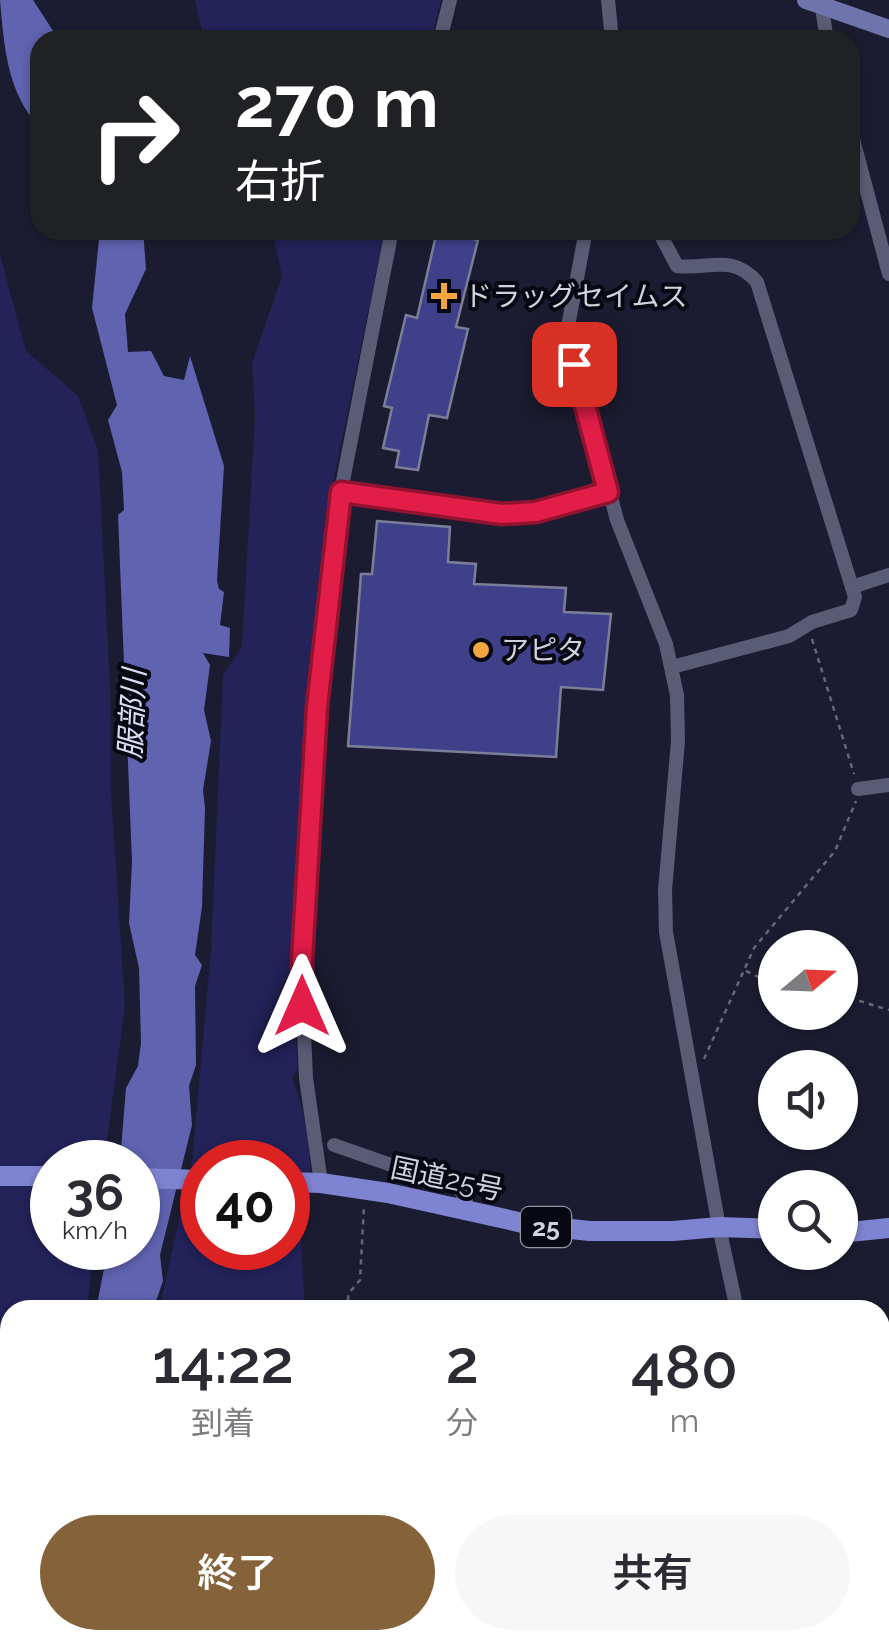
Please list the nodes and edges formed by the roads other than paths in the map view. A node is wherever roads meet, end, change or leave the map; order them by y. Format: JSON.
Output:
{"nodes":[{"id":1,"x":450,"y":0,"type":"edge"},
{"id":2,"x":608,"y":0,"type":"edge"},
{"id":3,"x":806,"y":0,"type":"edge"},
{"id":4,"x":827,"y":7,"type":"junction"},
{"id":5,"x":442,"y":30,"type":"edge"},
{"id":6,"x":611,"y":30,"type":"edge"},
{"id":7,"x":825,"y":30,"type":"edge"},
{"id":8,"x":889,"y":30,"type":"edge"},
{"id":9,"x":860,"y":165,"type":"edge"},
{"id":10,"x":390,"y":240,"type":"edge"},
{"id":11,"x":584,"y":240,"type":"edge"},
{"id":12,"x":663,"y":240,"type":"edge"},
{"id":13,"x":889,"y":274,"type":"edge"},
{"id":14,"x":341,"y":492,"type":"junction"},
{"id":15,"x":608,"y":492,"type":"junction"},
{"id":16,"x":889,"y":574,"type":"edge"},
{"id":17,"x":852,"y":588,"type":"junction"},
{"id":18,"x":672,"y":667,"type":"junction"},
{"id":19,"x":889,"y":785,"type":"edge"},
{"id":20,"x":858,"y":789,"type":"road end"},
{"id":21,"x":334,"y":1145,"type":"dead end"},
{"id":22,"x":0,"y":1176,"type":"edge"},
{"id":23,"x":30,"y":1176,"type":"edge"},
{"id":24,"x":310,"y":1183,"type":"edge"},
{"id":25,"x":322,"y":1183,"type":"junction"},
{"id":26,"x":466,"y":1211,"type":"junction"},
{"id":27,"x":719,"y":1227,"type":"junction"},
{"id":28,"x":758,"y":1228,"type":"edge"},
{"id":29,"x":889,"y":1228,"type":"edge"},
{"id":30,"x":858,"y":1231,"type":"edge"},
{"id":31,"x":735,"y":1300,"type":"edge"}],
"edges":[{"from":1,"to":5,"type":"street"},
{"from":2,"to":6,"type":"street"},
{"from":3,"to":4,"type":"main road"},
{"from":4,"to":7,"type":"street"},
{"from":4,"to":8,"type":"main road"},
{"from":9,"to":13,"type":"street"},
{"from":10,"to":14,"type":"street"},
{"from":11,"to":15,"type":"street"},
{"from":12,"to":17,"type":"street"},
{"from":14,"to":15,"type":"street"},
{"from":14,"to":25,"type":"street"},
{"from":15,"to":18,"type":"street"},
{"from":16,"to":17,"type":"street"},
{"from":17,"to":18,"type":"street"},
{"from":18,"to":27,"type":"street"},
{"from":19,"to":20,"type":"street"},
{"from":21,"to":26,"type":"street"},
{"from":22,"to":23,"type":"highway"},
{"from":24,"to":25,"type":"highway","name":"国道25号","number":"25"},
{"from":25,"to":26,"type":"highway","name":"国道25号","number":"25"},
{"from":26,"to":27,"type":"highway","name":"国道25号","number":"25"},
{"from":27,"to":28,"type":"highway","name":"国道25号","number":"25"},
{"from":27,"to":31,"type":"street"},
{"from":29,"to":30,"type":"highway"}]}
